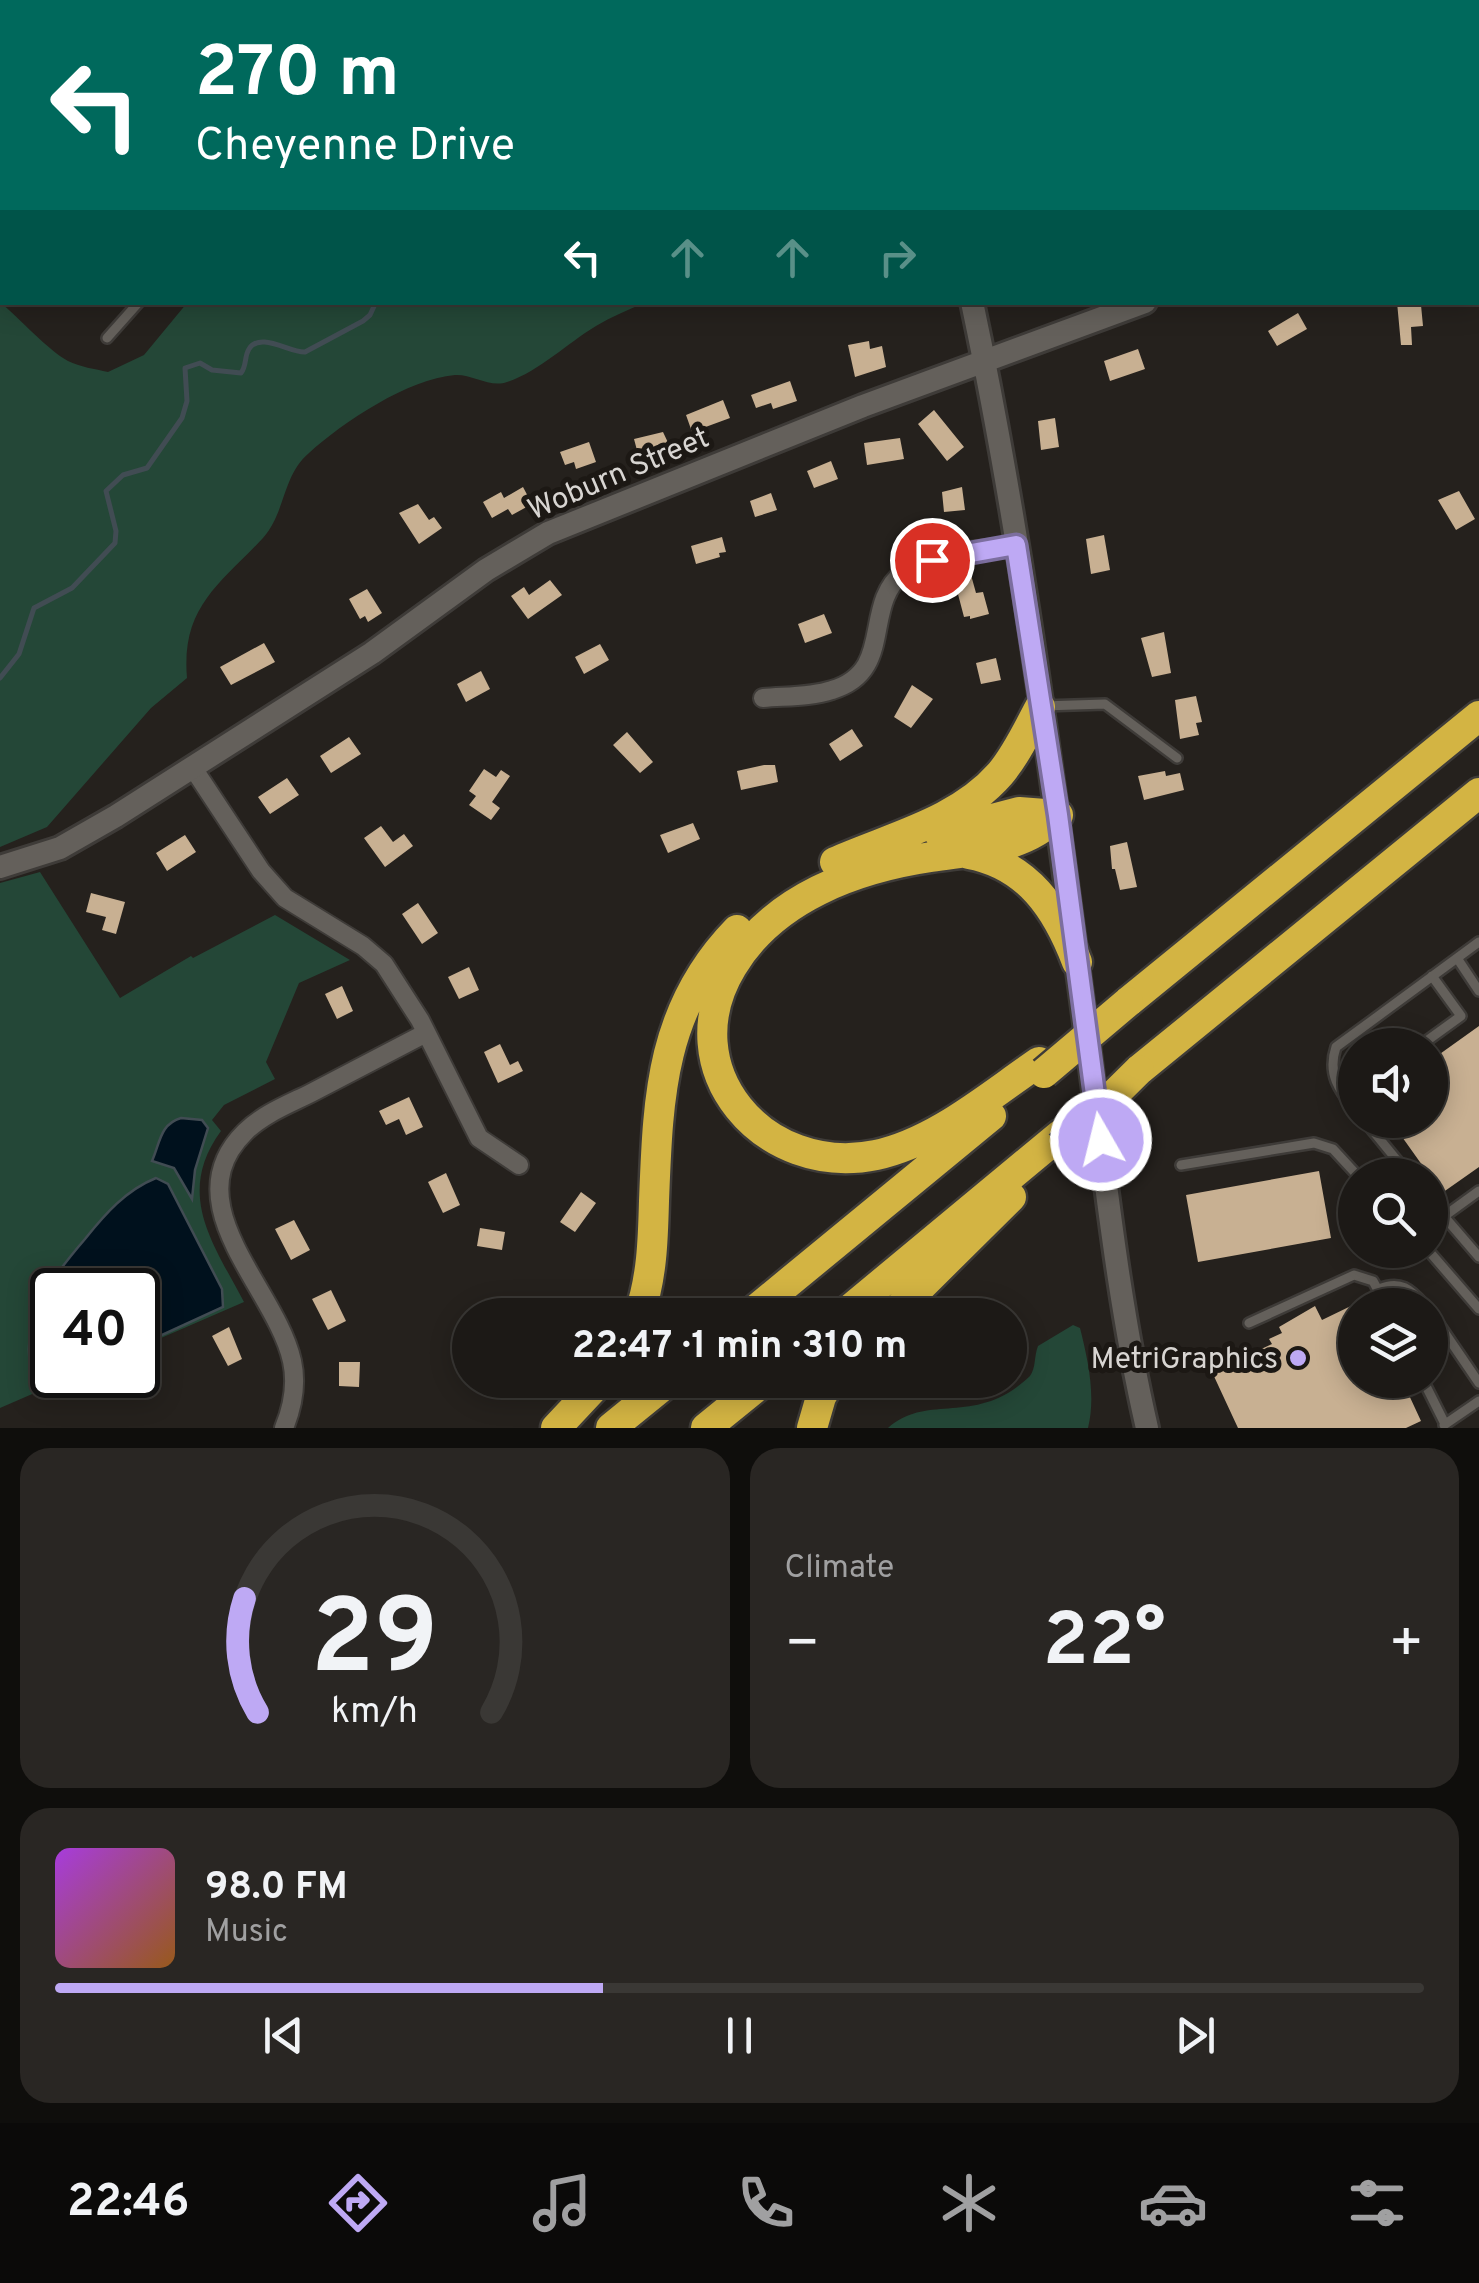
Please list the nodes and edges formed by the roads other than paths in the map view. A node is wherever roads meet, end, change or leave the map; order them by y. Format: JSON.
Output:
{"nodes":[{"id":1,"x":136,"y":305,"type":"edge"},
{"id":2,"x":973,"y":305,"type":"edge"},
{"id":3,"x":1137,"y":305,"type":"edge"},
{"id":4,"x":106,"y":338,"type":"dead end"},
{"id":5,"x":984,"y":360,"type":"junction"},
{"id":6,"x":1016,"y":545,"type":"junction"},
{"id":7,"x":763,"y":698,"type":"dead end"},
{"id":8,"x":1040,"y":707,"type":"junction"},
{"id":9,"x":1479,"y":716,"type":"edge"},
{"id":10,"x":1176,"y":758,"type":"dead end"},
{"id":11,"x":193,"y":768,"type":"junction"},
{"id":12,"x":1479,"y":793,"type":"edge"},
{"id":13,"x":1058,"y":815,"type":"junction"},
{"id":14,"x":865,"y":850,"type":"junction"},
{"id":15,"x":966,"y":854,"type":"junction"},
{"id":16,"x":0,"y":867,"type":"edge"},
{"id":17,"x":1479,"y":942,"type":"edge"},
{"id":18,"x":1457,"y":958,"type":"junction"},
{"id":19,"x":1077,"y":962,"type":"junction"},
{"id":20,"x":1432,"y":976,"type":"junction"},
{"id":21,"x":1479,"y":991,"type":"edge"},
{"id":22,"x":1362,"y":1028,"type":"edge"},
{"id":23,"x":1444,"y":1028,"type":"edge"},
{"id":24,"x":426,"y":1033,"type":"junction"},
{"id":25,"x":1338,"y":1046,"type":"edge"},
{"id":26,"x":1042,"y":1067,"type":"junction"},
{"id":27,"x":1338,"y":1089,"type":"edge"},
{"id":28,"x":1379,"y":1138,"type":"edge"},
{"id":29,"x":1060,"y":1141,"type":"junction"},
{"id":30,"x":1341,"y":1158,"type":"edge"},
{"id":31,"x":1396,"y":1158,"type":"edge"},
{"id":32,"x":519,"y":1164,"type":"dead end"},
{"id":33,"x":1180,"y":1165,"type":"dead end"},
{"id":34,"x":1479,"y":1191,"type":"edge"},
{"id":35,"x":1448,"y":1213,"type":"edge"},
{"id":36,"x":1448,"y":1221,"type":"edge"},
{"id":37,"x":1479,"y":1258,"type":"edge"},
{"id":38,"x":1444,"y":1268,"type":"edge"},
{"id":39,"x":1377,"y":1288,"type":"edge"},
{"id":40,"x":643,"y":1298,"type":"edge"},
{"id":41,"x":768,"y":1298,"type":"edge"},
{"id":42,"x":864,"y":1298,"type":"edge"},
{"id":43,"x":908,"y":1298,"type":"edge"},
{"id":44,"x":1479,"y":1309,"type":"edge"},
{"id":45,"x":1249,"y":1323,"type":"dead end"},
{"id":46,"x":1448,"y":1338,"type":"edge"},
{"id":47,"x":1479,"y":1384,"type":"edge"},
{"id":48,"x":584,"y":1398,"type":"edge"},
{"id":49,"x":648,"y":1398,"type":"edge"},
{"id":50,"x":743,"y":1398,"type":"edge"},
{"id":51,"x":820,"y":1398,"type":"edge"},
{"id":52,"x":1431,"y":1398,"type":"edge"},
{"id":53,"x":1479,"y":1401,"type":"edge"},
{"id":54,"x":1444,"y":1426,"type":"edge"},
{"id":55,"x":284,"y":1428,"type":"edge"},
{"id":56,"x":556,"y":1428,"type":"edge"},
{"id":57,"x":612,"y":1428,"type":"edge"},
{"id":58,"x":706,"y":1428,"type":"edge"},
{"id":59,"x":812,"y":1428,"type":"edge"},
{"id":60,"x":1148,"y":1428,"type":"edge"}],
"edges":[{"from":1,"to":4,"type":"lane"},
{"from":2,"to":5,"type":"street"},
{"from":3,"to":5,"type":"street","name":"Woburn Street"},
{"from":5,"to":6,"type":"street"},
{"from":5,"to":11,"type":"street","name":"Woburn Street"},
{"from":6,"to":7,"type":"street"},
{"from":6,"to":8,"type":"street"},
{"from":8,"to":10,"type":"lane"},
{"from":8,"to":13,"type":"street"},
{"from":8,"to":14,"type":"highway"},
{"from":9,"to":26,"type":"highway","bridge":true},
{"from":11,"to":16,"type":"street","name":"Woburn Street"},
{"from":11,"to":24,"type":"street"},
{"from":12,"to":29,"type":"highway","bridge":true},
{"from":13,"to":14,"type":"highway"},
{"from":13,"to":15,"type":"highway"},
{"from":13,"to":19,"type":"street"},
{"from":14,"to":40,"type":"highway"},
{"from":15,"to":19,"type":"highway"},
{"from":15,"to":26,"type":"highway"},
{"from":17,"to":18,"type":"lane"},
{"from":18,"to":20,"type":"lane"},
{"from":18,"to":21,"type":"lane"},
{"from":19,"to":60,"type":"street"},
{"from":20,"to":22,"type":"lane"},
{"from":20,"to":23,"type":"lane"},
{"from":24,"to":32,"type":"street"},
{"from":24,"to":55,"type":"street"},
{"from":25,"to":27,"type":"lane"},
{"from":26,"to":41,"type":"highway"},
{"from":28,"to":31,"type":"lane"},
{"from":29,"to":42,"type":"highway"},
{"from":29,"to":43,"type":"highway"},
{"from":30,"to":33,"type":"lane"},
{"from":34,"to":35,"type":"lane"},
{"from":36,"to":37,"type":"lane"},
{"from":38,"to":44,"type":"lane"},
{"from":39,"to":45,"type":"lane"},
{"from":46,"to":47,"type":"lane"},
{"from":48,"to":56,"type":"highway"},
{"from":49,"to":57,"type":"highway"},
{"from":50,"to":58,"type":"highway"},
{"from":51,"to":59,"type":"highway"},
{"from":52,"to":54,"type":"lane"},
{"from":53,"to":54,"type":"lane"}]}
